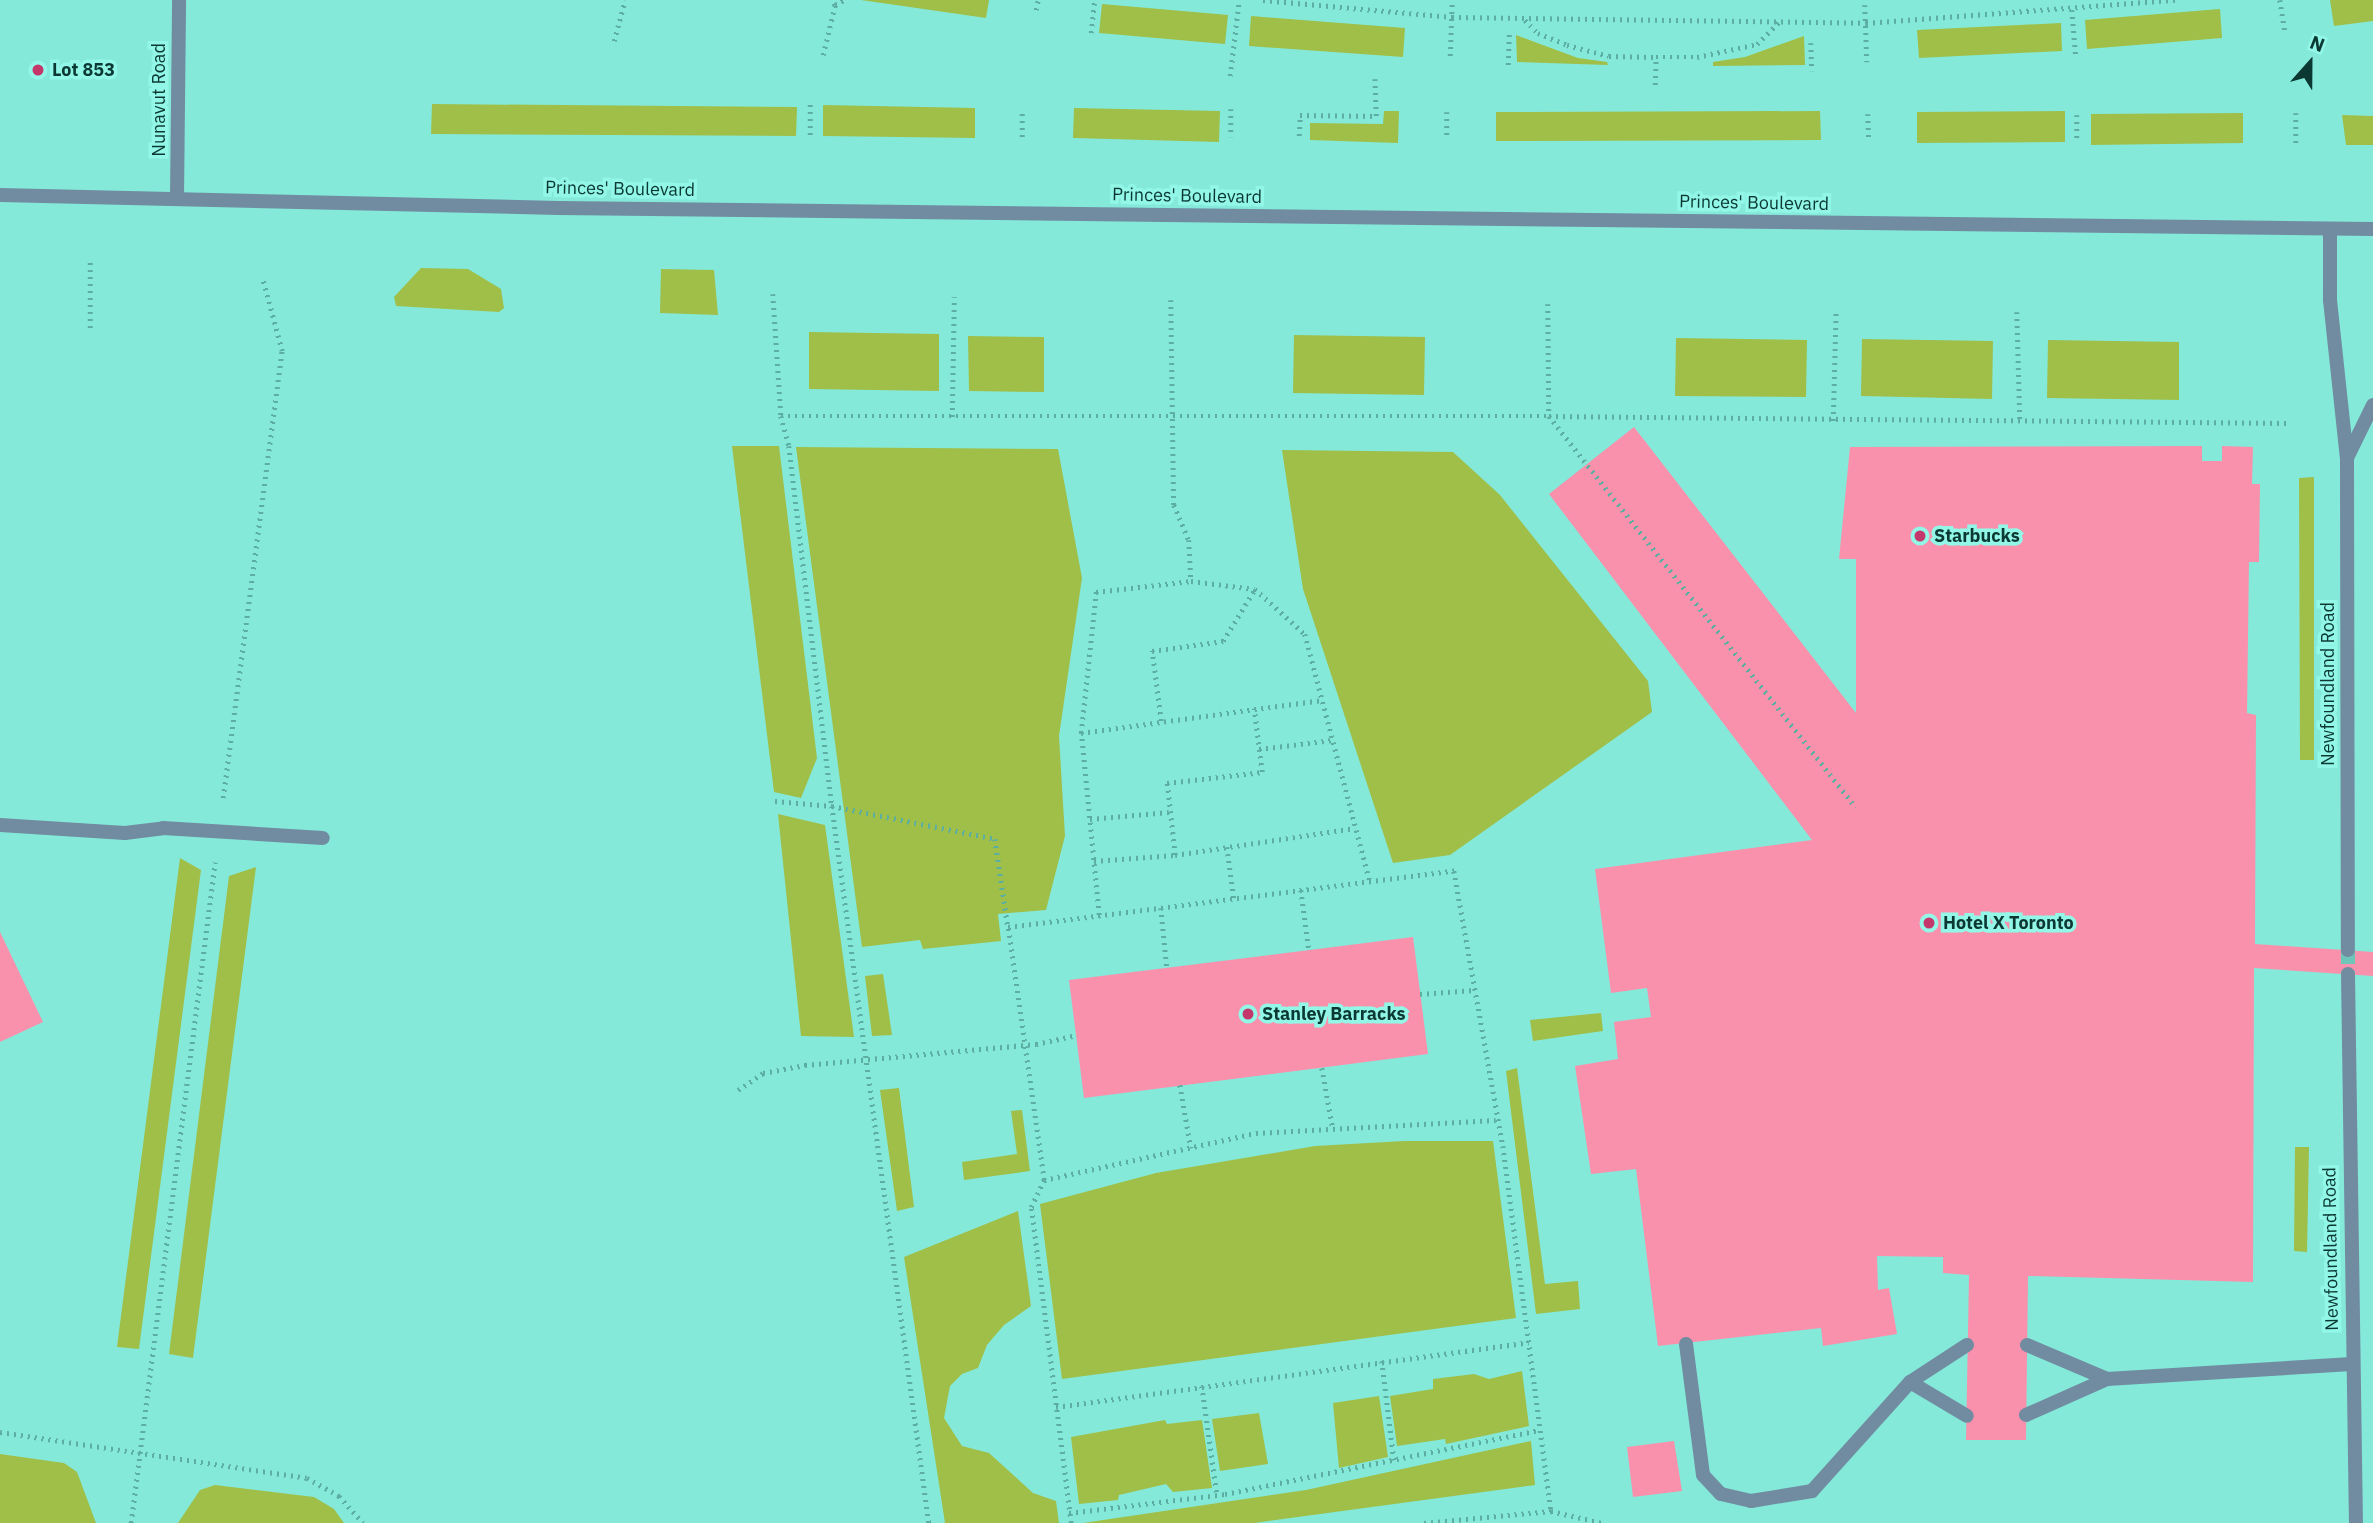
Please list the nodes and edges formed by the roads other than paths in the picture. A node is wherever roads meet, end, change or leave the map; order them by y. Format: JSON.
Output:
{"nodes":[{"id":1,"x":179,"y":0,"type":"edge"},
{"id":2,"x":0,"y":195,"type":"edge"},
{"id":3,"x":177,"y":199,"type":"junction"},
{"id":4,"x":2330,"y":229,"type":"junction"},
{"id":5,"x":2373,"y":229,"type":"edge"},
{"id":6,"x":2373,"y":405,"type":"edge"},
{"id":7,"x":2347,"y":459,"type":"junction"},
{"id":8,"x":0,"y":825,"type":"edge"},
{"id":9,"x":323,"y":838,"type":"dead end"},
{"id":10,"x":2348,"y":950,"type":"tunnel mouth"},
{"id":11,"x":2348,"y":974,"type":"tunnel mouth"},
{"id":12,"x":1686,"y":1344,"type":"dead end"},
{"id":13,"x":1967,"y":1345,"type":"dead end"},
{"id":14,"x":2027,"y":1345,"type":"dead end"},
{"id":15,"x":2352,"y":1364,"type":"junction"},
{"id":16,"x":2106,"y":1380,"type":"junction"},
{"id":17,"x":1910,"y":1382,"type":"junction"},
{"id":18,"x":2026,"y":1415,"type":"dead end"},
{"id":19,"x":1967,"y":1416,"type":"dead end"},
{"id":20,"x":2356,"y":1523,"type":"edge"}],
"edges":[{"from":1,"to":3,"type":"street","name":"Nunavut Road"},
{"from":2,"to":3,"type":"street","name":"Princes' Boulevard"},
{"from":3,"to":4,"type":"street","name":"Princes' Boulevard"},
{"from":4,"to":5,"type":"street","name":"Princes' Boulevard"},
{"from":4,"to":7,"type":"street","name":"Newfoundland Road"},
{"from":6,"to":7,"type":"street","name":"Newfoundland Road"},
{"from":7,"to":10,"type":"street","name":"Newfoundland Road"},
{"from":8,"to":9,"type":"street"},
{"from":11,"to":15,"type":"street","name":"Newfoundland Road"},
{"from":12,"to":17,"type":"street"},
{"from":13,"to":17,"type":"street"},
{"from":14,"to":16,"type":"street"},
{"from":15,"to":16,"type":"street"},
{"from":15,"to":20,"type":"street","name":"Newfoundland Road"},
{"from":16,"to":18,"type":"street"},
{"from":17,"to":19,"type":"street"}]}
